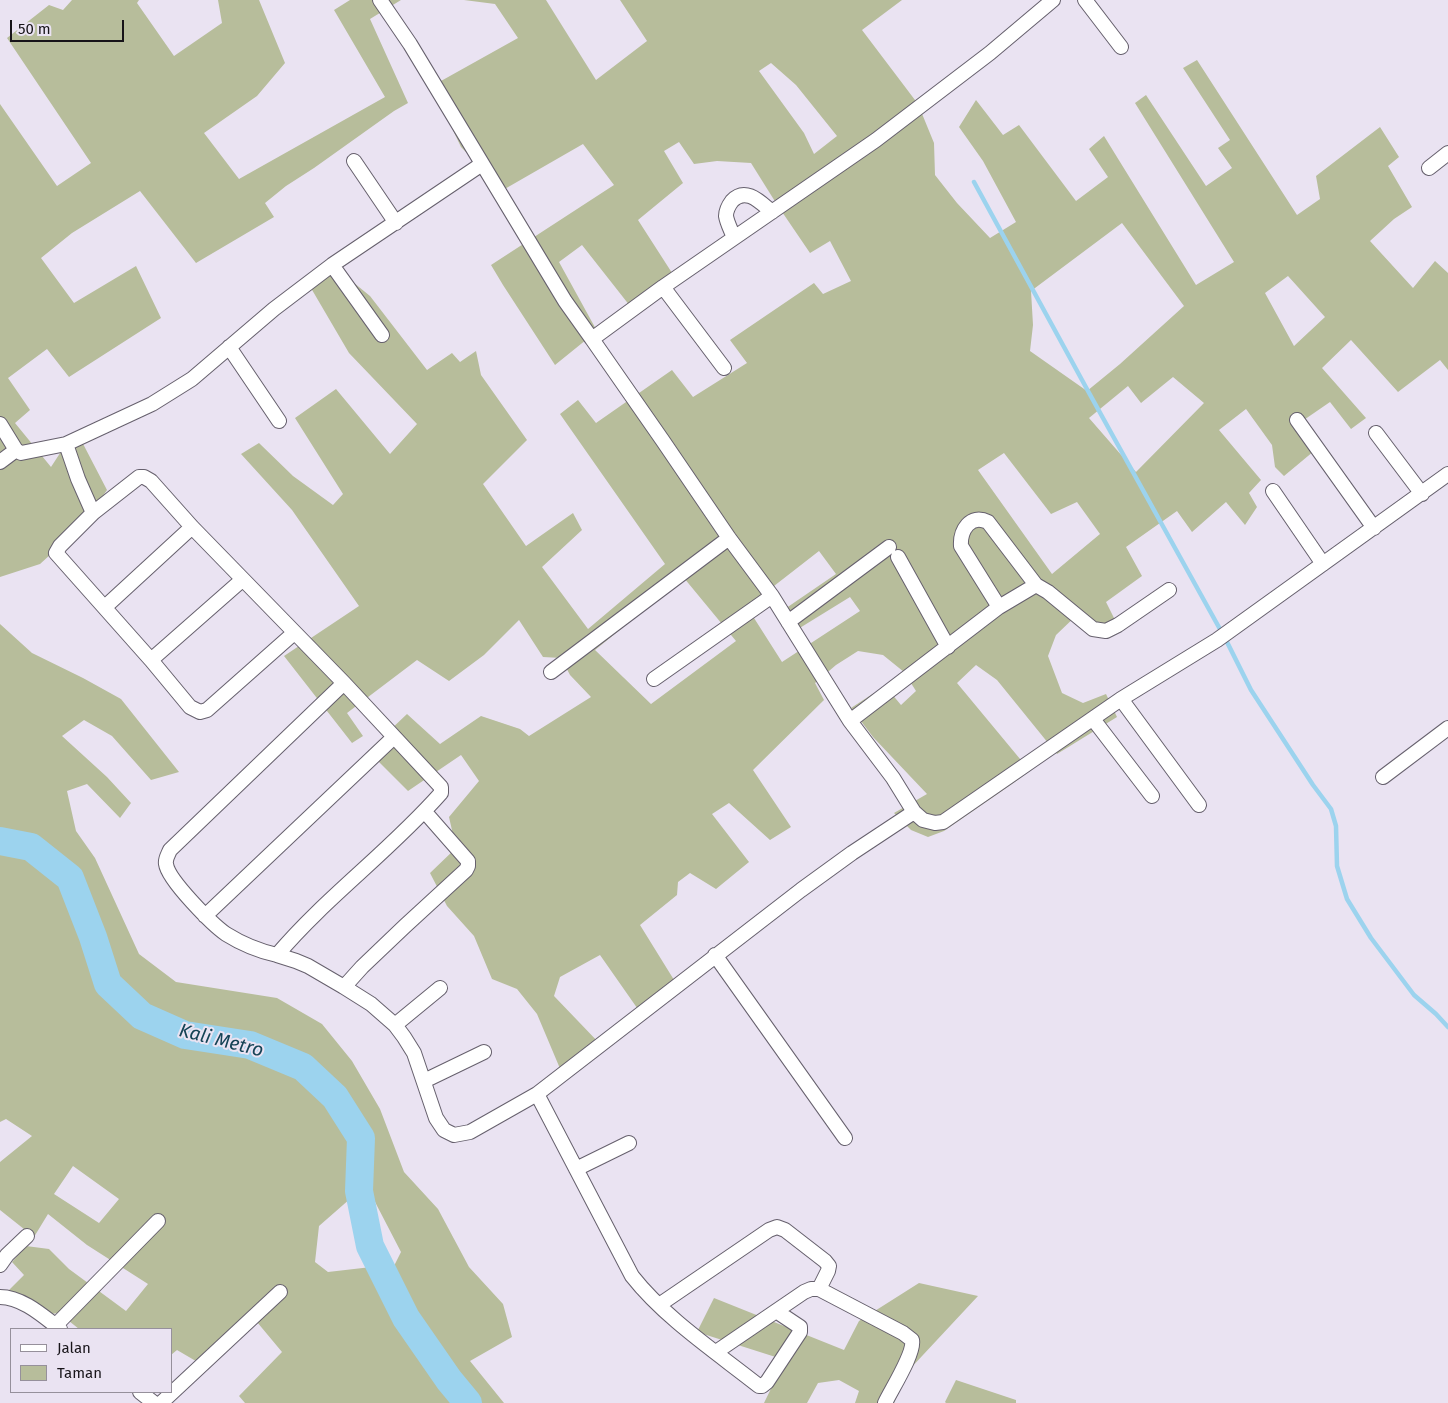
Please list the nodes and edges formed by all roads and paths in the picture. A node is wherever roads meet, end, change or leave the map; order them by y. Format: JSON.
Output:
{"nodes":[{"id":1,"x":380,"y":0,"type":"edge"},
{"id":2,"x":1053,"y":0,"type":"edge"},
{"id":3,"x":1085,"y":0,"type":"edge"},
{"id":4,"x":1121,"y":47,"type":"dead end"},
{"id":5,"x":1448,"y":153,"type":"edge"},
{"id":6,"x":354,"y":161,"type":"dead end"},
{"id":7,"x":482,"y":164,"type":"junction"},
{"id":8,"x":1430,"y":168,"type":"dead end"},
{"id":9,"x":772,"y":212,"type":"junction"},
{"id":10,"x":396,"y":223,"type":"junction"},
{"id":11,"x":734,"y":238,"type":"junction"},
{"id":12,"x":332,"y":265,"type":"junction"},
{"id":13,"x":663,"y":287,"type":"junction"},
{"id":14,"x":382,"y":334,"type":"dead end"},
{"id":15,"x":592,"y":339,"type":"junction"},
{"id":16,"x":229,"y":347,"type":"junction"},
{"id":17,"x":724,"y":368,"type":"dead end"},
{"id":18,"x":1297,"y":420,"type":"dead end"},
{"id":19,"x":279,"y":421,"type":"dead end"},
{"id":20,"x":0,"y":424,"type":"edge"},
{"id":21,"x":1376,"y":433,"type":"dead end"},
{"id":22,"x":66,"y":444,"type":"junction"},
{"id":23,"x":16,"y":450,"type":"junction"},
{"id":24,"x":0,"y":462,"type":"edge"},
{"id":25,"x":1448,"y":474,"type":"edge"},
{"id":26,"x":1273,"y":491,"type":"dead end"},
{"id":27,"x":1422,"y":494,"type":"junction"},
{"id":28,"x":93,"y":513,"type":"junction"},
{"id":29,"x":192,"y":527,"type":"junction"},
{"id":30,"x":1374,"y":528,"type":"junction"},
{"id":31,"x":729,"y":538,"type":"junction"},
{"id":32,"x":1323,"y":564,"type":"junction"},
{"id":33,"x":242,"y":580,"type":"junction"},
{"id":34,"x":1036,"y":585,"type":"junction"},
{"id":35,"x":1169,"y":590,"type":"dead end"},
{"id":36,"x":772,"y":596,"type":"junction"},
{"id":37,"x":105,"y":607,"type":"junction"},
{"id":38,"x":999,"y":608,"type":"junction"},
{"id":39,"x":788,"y":622,"type":"junction"},
{"id":40,"x":294,"y":633,"type":"junction"},
{"id":41,"x":948,"y":647,"type":"junction"},
{"id":42,"x":151,"y":660,"type":"junction"},
{"id":43,"x":551,"y":672,"type":"dead end"},
{"id":44,"x":654,"y":679,"type":"dead end"},
{"id":45,"x":344,"y":683,"type":"junction"},
{"id":46,"x":1121,"y":699,"type":"junction"},
{"id":47,"x":1093,"y":718,"type":"junction"},
{"id":48,"x":850,"y":721,"type":"junction"},
{"id":49,"x":1448,"y":728,"type":"edge"},
{"id":50,"x":394,"y":737,"type":"junction"},
{"id":51,"x":1383,"y":777,"type":"dead end"},
{"id":52,"x":1152,"y":796,"type":"dead end"},
{"id":53,"x":1199,"y":805,"type":"dead end"},
{"id":54,"x":425,"y":812,"type":"junction"},
{"id":55,"x":914,"y":812,"type":"junction"},
{"id":56,"x":205,"y":916,"type":"junction"},
{"id":57,"x":277,"y":955,"type":"junction"},
{"id":58,"x":715,"y":955,"type":"junction"},
{"id":59,"x":344,"y":987,"type":"junction"},
{"id":60,"x":440,"y":988,"type":"dead end"},
{"id":61,"x":395,"y":1025,"type":"junction"},
{"id":62,"x":484,"y":1052,"type":"dead end"},
{"id":63,"x":424,"y":1081,"type":"junction"},
{"id":64,"x":537,"y":1094,"type":"junction"},
{"id":65,"x":844,"y":1138,"type":"dead end"},
{"id":66,"x":628,"y":1143,"type":"dead end"},
{"id":67,"x":576,"y":1169,"type":"junction"},
{"id":68,"x":158,"y":1221,"type":"dead end"},
{"id":69,"x":27,"y":1236,"type":"dead end"},
{"id":70,"x":0,"y":1265,"type":"edge"},
{"id":71,"x":818,"y":1289,"type":"junction"},
{"id":72,"x":280,"y":1292,"type":"dead end"},
{"id":73,"x":0,"y":1297,"type":"edge"},
{"id":74,"x":659,"y":1305,"type":"junction"},
{"id":75,"x":776,"y":1311,"type":"junction"},
{"id":76,"x":58,"y":1328,"type":"edge"},
{"id":77,"x":716,"y":1352,"type":"junction"},
{"id":78,"x":172,"y":1381,"type":"edge"},
{"id":79,"x":885,"y":1403,"type":"edge"}],
"edges":[{"from":1,"to":7,"type":"street"},
{"from":2,"to":9,"type":"street"},
{"from":3,"to":4,"type":"street"},
{"from":5,"to":8,"type":"street"},
{"from":6,"to":10,"type":"street"},
{"from":7,"to":10,"type":"street"},
{"from":7,"to":15,"type":"street"},
{"from":9,"to":11,"type":"street"},
{"from":9,"to":11,"type":"street"},
{"from":10,"to":12,"type":"street"},
{"from":11,"to":13,"type":"street"},
{"from":12,"to":14,"type":"street"},
{"from":12,"to":16,"type":"street"},
{"from":13,"to":15,"type":"street"},
{"from":13,"to":17,"type":"street"},
{"from":15,"to":31,"type":"street"},
{"from":16,"to":19,"type":"street"},
{"from":16,"to":22,"type":"street"},
{"from":18,"to":30,"type":"street"},
{"from":20,"to":23,"type":"street"},
{"from":21,"to":27,"type":"street"},
{"from":22,"to":23,"type":"street"},
{"from":22,"to":28,"type":"street"},
{"from":23,"to":24,"type":"street"},
{"from":25,"to":27,"type":"street"},
{"from":26,"to":32,"type":"street"},
{"from":27,"to":30,"type":"street"},
{"from":28,"to":29,"type":"street"},
{"from":28,"to":37,"type":"street"},
{"from":29,"to":33,"type":"street"},
{"from":29,"to":37,"type":"street"},
{"from":30,"to":32,"type":"street"},
{"from":31,"to":36,"type":"street"},
{"from":31,"to":43,"type":"street"},
{"from":32,"to":46,"type":"street"},
{"from":33,"to":40,"type":"street"},
{"from":33,"to":42,"type":"street"},
{"from":34,"to":35,"type":"street"},
{"from":34,"to":38,"type":"street"},
{"from":34,"to":38,"type":"street"},
{"from":36,"to":39,"type":"street"},
{"from":36,"to":44,"type":"street"},
{"from":37,"to":42,"type":"street"},
{"from":38,"to":41,"type":"street"},
{"from":39,"to":41,"type":"street"},
{"from":39,"to":48,"type":"street"},
{"from":40,"to":42,"type":"street"},
{"from":40,"to":45,"type":"street"},
{"from":41,"to":48,"type":"street"},
{"from":45,"to":50,"type":"street"},
{"from":45,"to":56,"type":"street"},
{"from":46,"to":47,"type":"street"},
{"from":46,"to":53,"type":"street"},
{"from":47,"to":52,"type":"street"},
{"from":47,"to":55,"type":"street"},
{"from":48,"to":55,"type":"street"},
{"from":49,"to":51,"type":"street"},
{"from":50,"to":54,"type":"street"},
{"from":50,"to":56,"type":"street"},
{"from":54,"to":57,"type":"street"},
{"from":54,"to":59,"type":"street"},
{"from":55,"to":58,"type":"street"},
{"from":56,"to":57,"type":"street"},
{"from":57,"to":59,"type":"street"},
{"from":58,"to":64,"type":"street"},
{"from":58,"to":65,"type":"street"},
{"from":59,"to":61,"type":"street"},
{"from":60,"to":61,"type":"street"},
{"from":61,"to":63,"type":"street"},
{"from":62,"to":63,"type":"street"},
{"from":63,"to":64,"type":"street"},
{"from":64,"to":67,"type":"street"},
{"from":66,"to":67,"type":"street"},
{"from":67,"to":74,"type":"street"},
{"from":68,"to":76,"type":"street"},
{"from":69,"to":70,"type":"street"},
{"from":71,"to":74,"type":"street"},
{"from":71,"to":75,"type":"street"},
{"from":71,"to":79,"type":"street"},
{"from":72,"to":78,"type":"street"},
{"from":73,"to":76,"type":"street"},
{"from":74,"to":77,"type":"street"},
{"from":75,"to":77,"type":"street"},
{"from":75,"to":77,"type":"street"}]}
